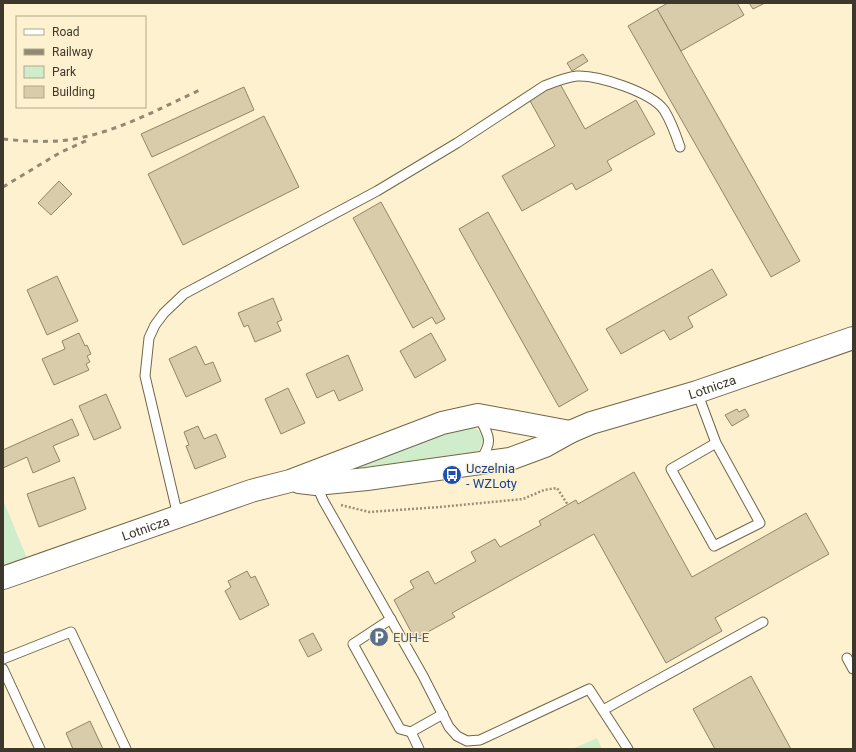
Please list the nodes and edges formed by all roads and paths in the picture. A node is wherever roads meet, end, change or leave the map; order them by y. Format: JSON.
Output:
{"nodes":[{"id":1,"x":680,"y":147,"type":"dead end"},
{"id":2,"x":853,"y":338,"type":"edge"},
{"id":3,"x":697,"y":392,"type":"junction"},
{"id":4,"x":478,"y":415,"type":"junction"},
{"id":5,"x":570,"y":432,"type":"junction"},
{"id":6,"x":716,"y":443,"type":"junction"},
{"id":7,"x":478,"y":464,"type":"junction"},
{"id":8,"x":290,"y":481,"type":"junction"},
{"id":9,"x":320,"y":492,"type":"junction"},
{"id":10,"x":568,"y":505,"type":"dead end"},
{"id":11,"x":178,"y":516,"type":"junction"},
{"id":12,"x":3,"y":578,"type":"edge"},
{"id":13,"x":391,"y":618,"type":"junction"},
{"id":14,"x":763,"y":622,"type":"dead end"},
{"id":15,"x":847,"y":658,"type":"dead end"},
{"id":16,"x":3,"y":659,"type":"edge"},
{"id":17,"x":853,"y":669,"type":"edge"},
{"id":18,"x":3,"y":670,"type":"edge"},
{"id":19,"x":603,"y":710,"type":"junction"},
{"id":20,"x":443,"y":714,"type":"junction"},
{"id":21,"x":411,"y":732,"type":"junction"},
{"id":22,"x":40,"y":749,"type":"edge"},
{"id":23,"x":126,"y":749,"type":"edge"},
{"id":24,"x":419,"y":749,"type":"edge"},
{"id":25,"x":628,"y":749,"type":"edge"}],
"edges":[{"from":1,"to":11,"type":"lane"},
{"from":2,"to":3,"type":"street","name":"Lotnicza"},
{"from":3,"to":5,"type":"street","name":"Lotnicza"},
{"from":3,"to":6,"type":"lane"},
{"from":4,"to":5,"type":"street"},
{"from":4,"to":7,"type":"lane"},
{"from":4,"to":8,"type":"street"},
{"from":5,"to":7,"type":"street","name":"Lotnicza"},
{"from":6,"to":6,"type":"lane"},
{"from":7,"to":9,"type":"street","name":"Lotnicza"},
{"from":8,"to":9,"type":"street","name":"Lotnicza"},
{"from":8,"to":11,"type":"street","name":"Lotnicza"},
{"from":9,"to":10,"type":"path"},
{"from":9,"to":13,"type":"lane"},
{"from":11,"to":12,"type":"street","name":"Lotnicza"},
{"from":13,"to":20,"type":"lane"},
{"from":13,"to":21,"type":"lane"},
{"from":14,"to":19,"type":"lane"},
{"from":15,"to":17,"type":"lane"},
{"from":16,"to":23,"type":"lane"},
{"from":18,"to":22,"type":"lane"},
{"from":19,"to":20,"type":"lane"},
{"from":19,"to":25,"type":"lane"},
{"from":20,"to":21,"type":"lane"},
{"from":21,"to":24,"type":"lane"}]}
